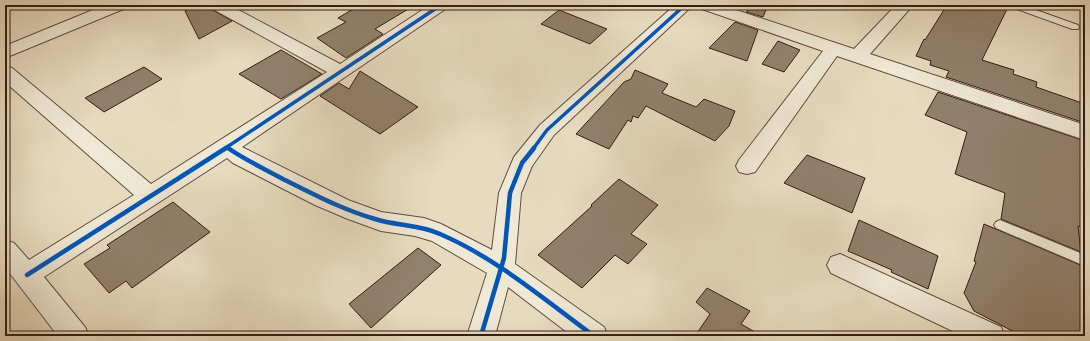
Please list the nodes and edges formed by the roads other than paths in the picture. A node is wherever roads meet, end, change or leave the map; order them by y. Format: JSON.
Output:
{"nodes":[{"id":1,"x":120,"y":5,"type":"edge"},
{"id":2,"x":217,"y":5,"type":"edge"},
{"id":3,"x":441,"y":5,"type":"edge"},
{"id":4,"x":686,"y":5,"type":"edge"},
{"id":5,"x":705,"y":5,"type":"edge"},
{"id":6,"x":905,"y":5,"type":"edge"},
{"id":7,"x":1014,"y":5,"type":"edge"},
{"id":8,"x":1075,"y":27,"type":"dead end"},
{"id":9,"x":834,"y":48,"type":"junction"},
{"id":10,"x":5,"y":52,"type":"edge"},
{"id":11,"x":858,"y":56,"type":"junction"},
{"id":12,"x":5,"y":72,"type":"edge"},
{"id":13,"x":341,"y":72,"type":"junction"},
{"id":14,"x":1085,"y":133,"type":"edge"},
{"id":15,"x":227,"y":146,"type":"junction"},
{"id":16,"x":747,"y":166,"type":"dead end"},
{"id":17,"x":149,"y":195,"type":"junction"},
{"id":18,"x":1000,"y":225,"type":"dead end"},
{"id":19,"x":5,"y":250,"type":"edge"},
{"id":20,"x":1085,"y":261,"type":"edge"},
{"id":21,"x":840,"y":264,"type":"dead end"},
{"id":22,"x":501,"y":269,"type":"junction"},
{"id":23,"x":27,"y":275,"type":"junction"},
{"id":24,"x":75,"y":336,"type":"edge"},
{"id":25,"x":481,"y":336,"type":"edge"},
{"id":26,"x":594,"y":336,"type":"edge"},
{"id":27,"x":991,"y":336,"type":"edge"}],
"edges":[{"from":1,"to":10,"type":"street"},
{"from":2,"to":13,"type":"street"},
{"from":3,"to":13,"type":"street"},
{"from":4,"to":22,"type":"street"},
{"from":5,"to":9,"type":"street"},
{"from":6,"to":11,"type":"street"},
{"from":7,"to":8,"type":"lane"},
{"from":9,"to":11,"type":"street"},
{"from":9,"to":16,"type":"street"},
{"from":11,"to":14,"type":"street"},
{"from":12,"to":17,"type":"street"},
{"from":13,"to":15,"type":"street"},
{"from":15,"to":17,"type":"street"},
{"from":15,"to":22,"type":"street"},
{"from":17,"to":23,"type":"street"},
{"from":18,"to":20,"type":"lane"},
{"from":19,"to":23,"type":"street"},
{"from":21,"to":27,"type":"street"},
{"from":22,"to":25,"type":"street"},
{"from":22,"to":26,"type":"street"},
{"from":23,"to":24,"type":"street"}]}
